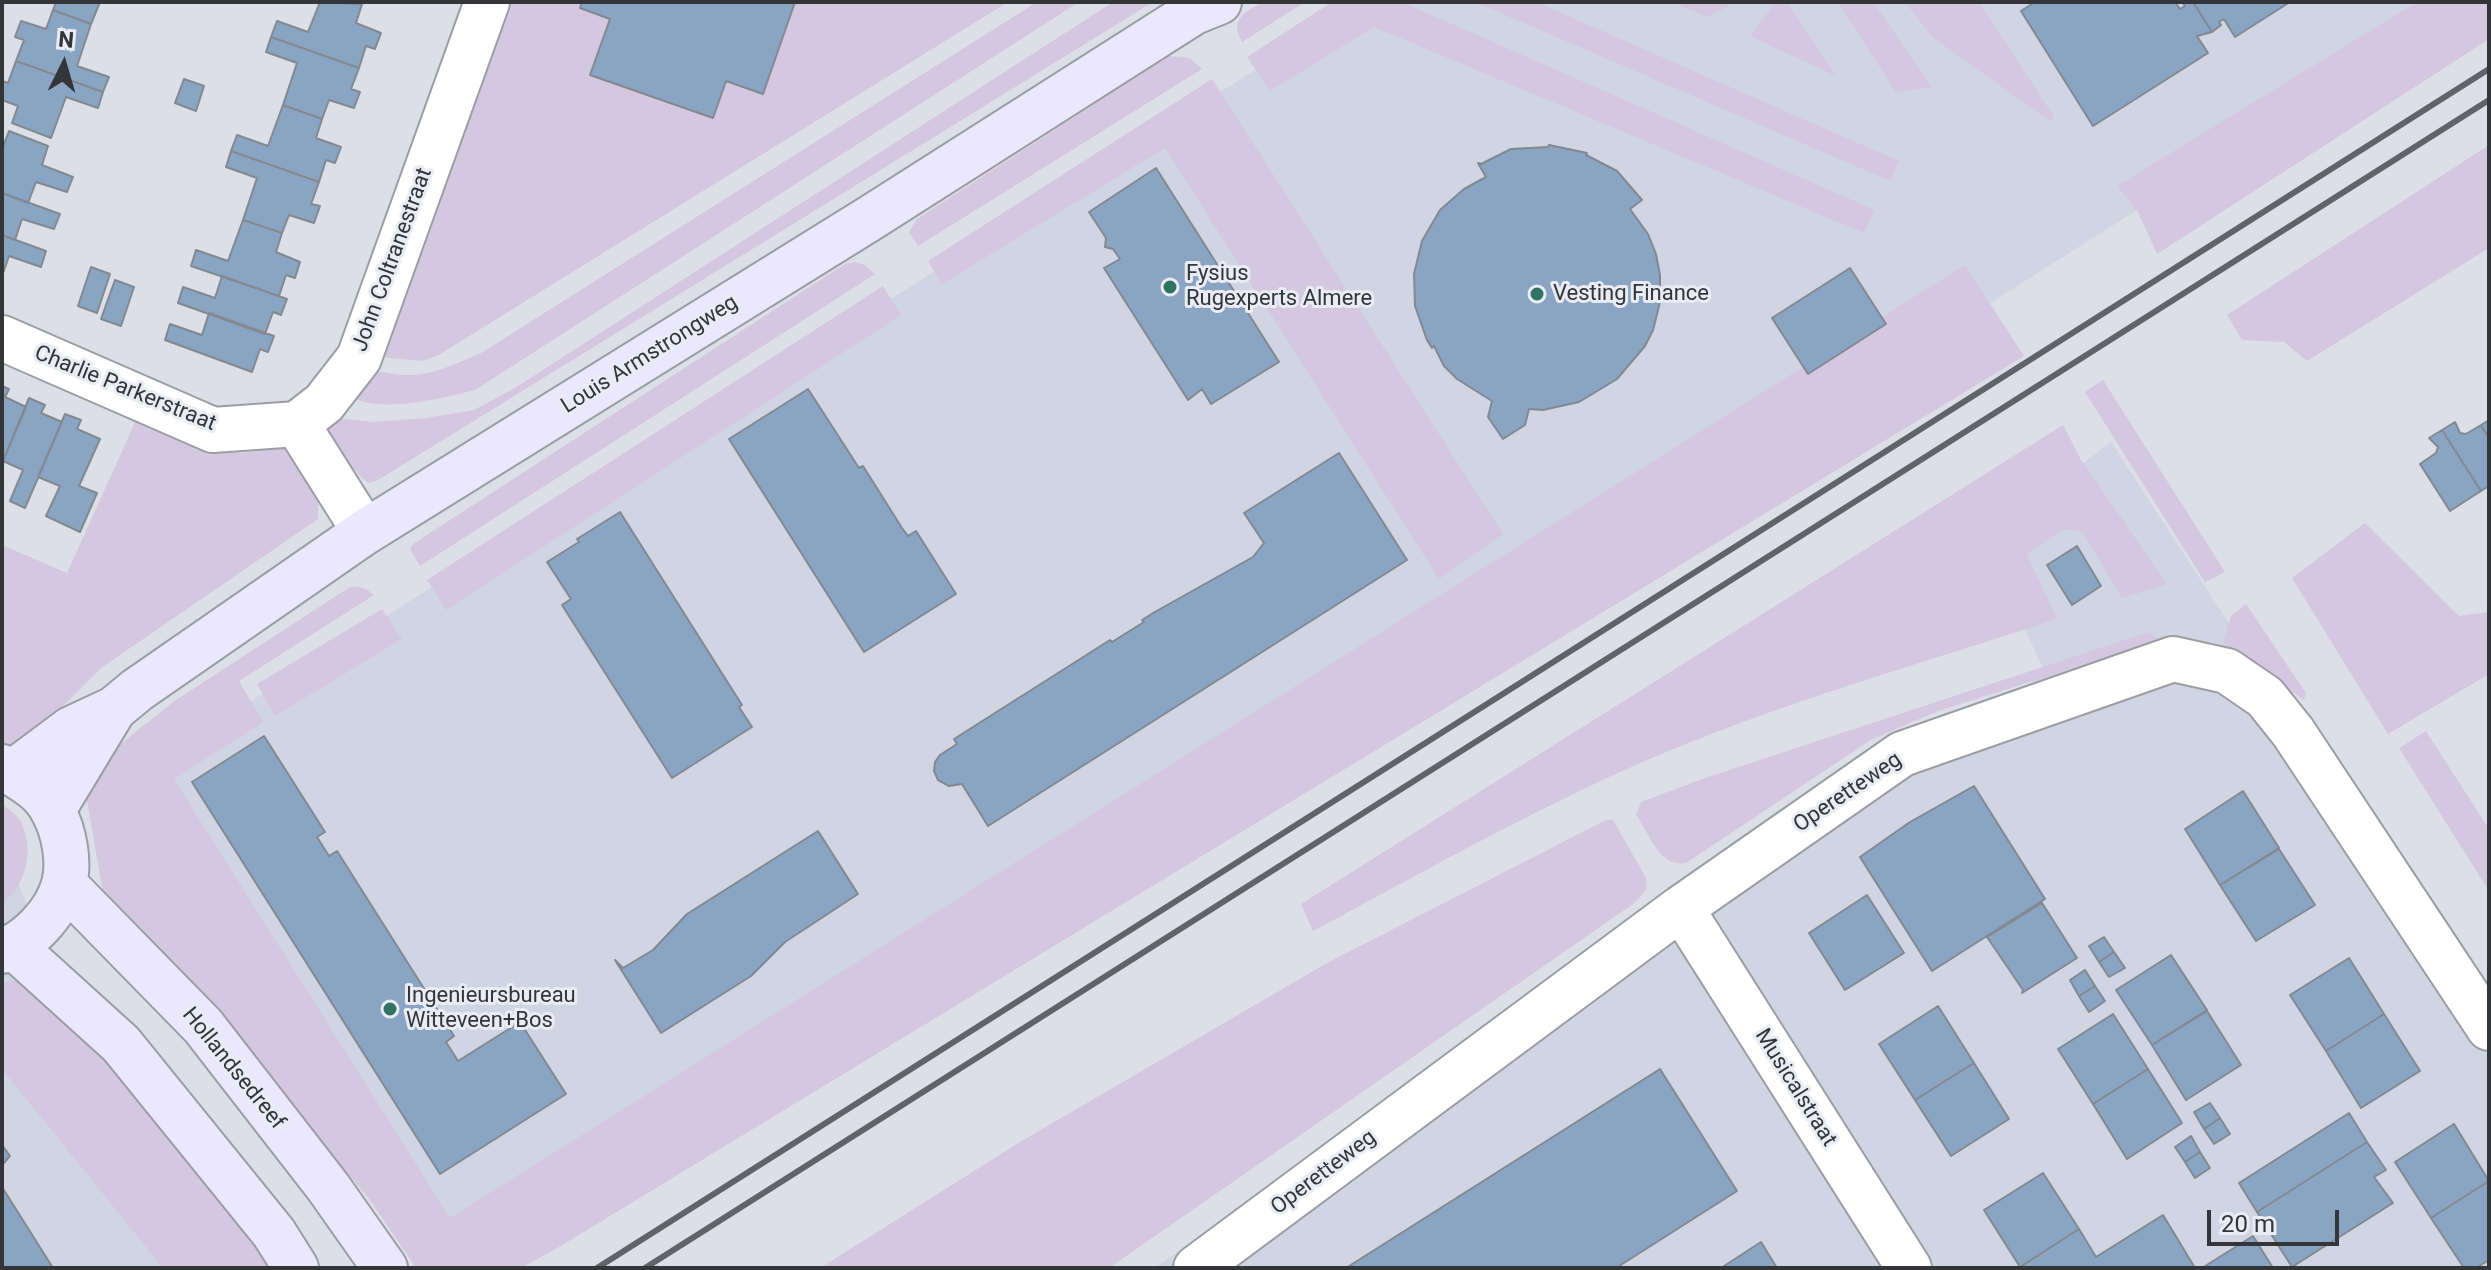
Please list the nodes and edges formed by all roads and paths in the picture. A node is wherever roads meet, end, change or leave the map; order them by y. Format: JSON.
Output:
{"nodes":[{"id":1,"x":487,"y":2,"type":"edge"},
{"id":2,"x":1205,"y":5,"type":"edge"},
{"id":3,"x":2,"y":338,"type":"edge"},
{"id":4,"x":297,"y":424,"type":"junction"},
{"id":5,"x":365,"y":532,"type":"junction"},
{"id":6,"x":114,"y":709,"type":"junction"},
{"id":7,"x":7,"y":770,"type":"edge"},
{"id":8,"x":53,"y":810,"type":"junction"},
{"id":9,"x":64,"y":884,"type":"junction"},
{"id":10,"x":1681,"y":908,"type":"junction"},
{"id":11,"x":8,"y":949,"type":"edge"},
{"id":12,"x":2489,"y":1028,"type":"edge"},
{"id":13,"x":296,"y":1268,"type":"edge"},
{"id":14,"x":385,"y":1268,"type":"edge"},
{"id":15,"x":1196,"y":1268,"type":"edge"},
{"id":16,"x":1909,"y":1268,"type":"edge"}],
"edges":[{"from":1,"to":4,"type":"street","name":"John Coltranestraat"},
{"from":2,"to":5,"type":"street","name":"Louis Armstrongweg"},
{"from":3,"to":4,"type":"street","name":"Charlie Parkerstraat"},
{"from":4,"to":5,"type":"street"},
{"from":5,"to":6,"type":"street","name":"Louis Armstrongweg"},
{"from":6,"to":7,"type":"street","name":"Louis Armstrongweg"},
{"from":6,"to":8,"type":"street","name":"Louis Armstrongweg"},
{"from":7,"to":8,"type":"street"},
{"from":8,"to":9,"type":"street"},
{"from":9,"to":11,"type":"street"},
{"from":9,"to":14,"type":"street","name":"Hollandsedreef"},
{"from":10,"to":12,"type":"street","name":"Operetteweg"},
{"from":10,"to":15,"type":"street","name":"Operetteweg"},
{"from":10,"to":16,"type":"street","name":"Musicalstraat"},
{"from":11,"to":13,"type":"street"}]}
